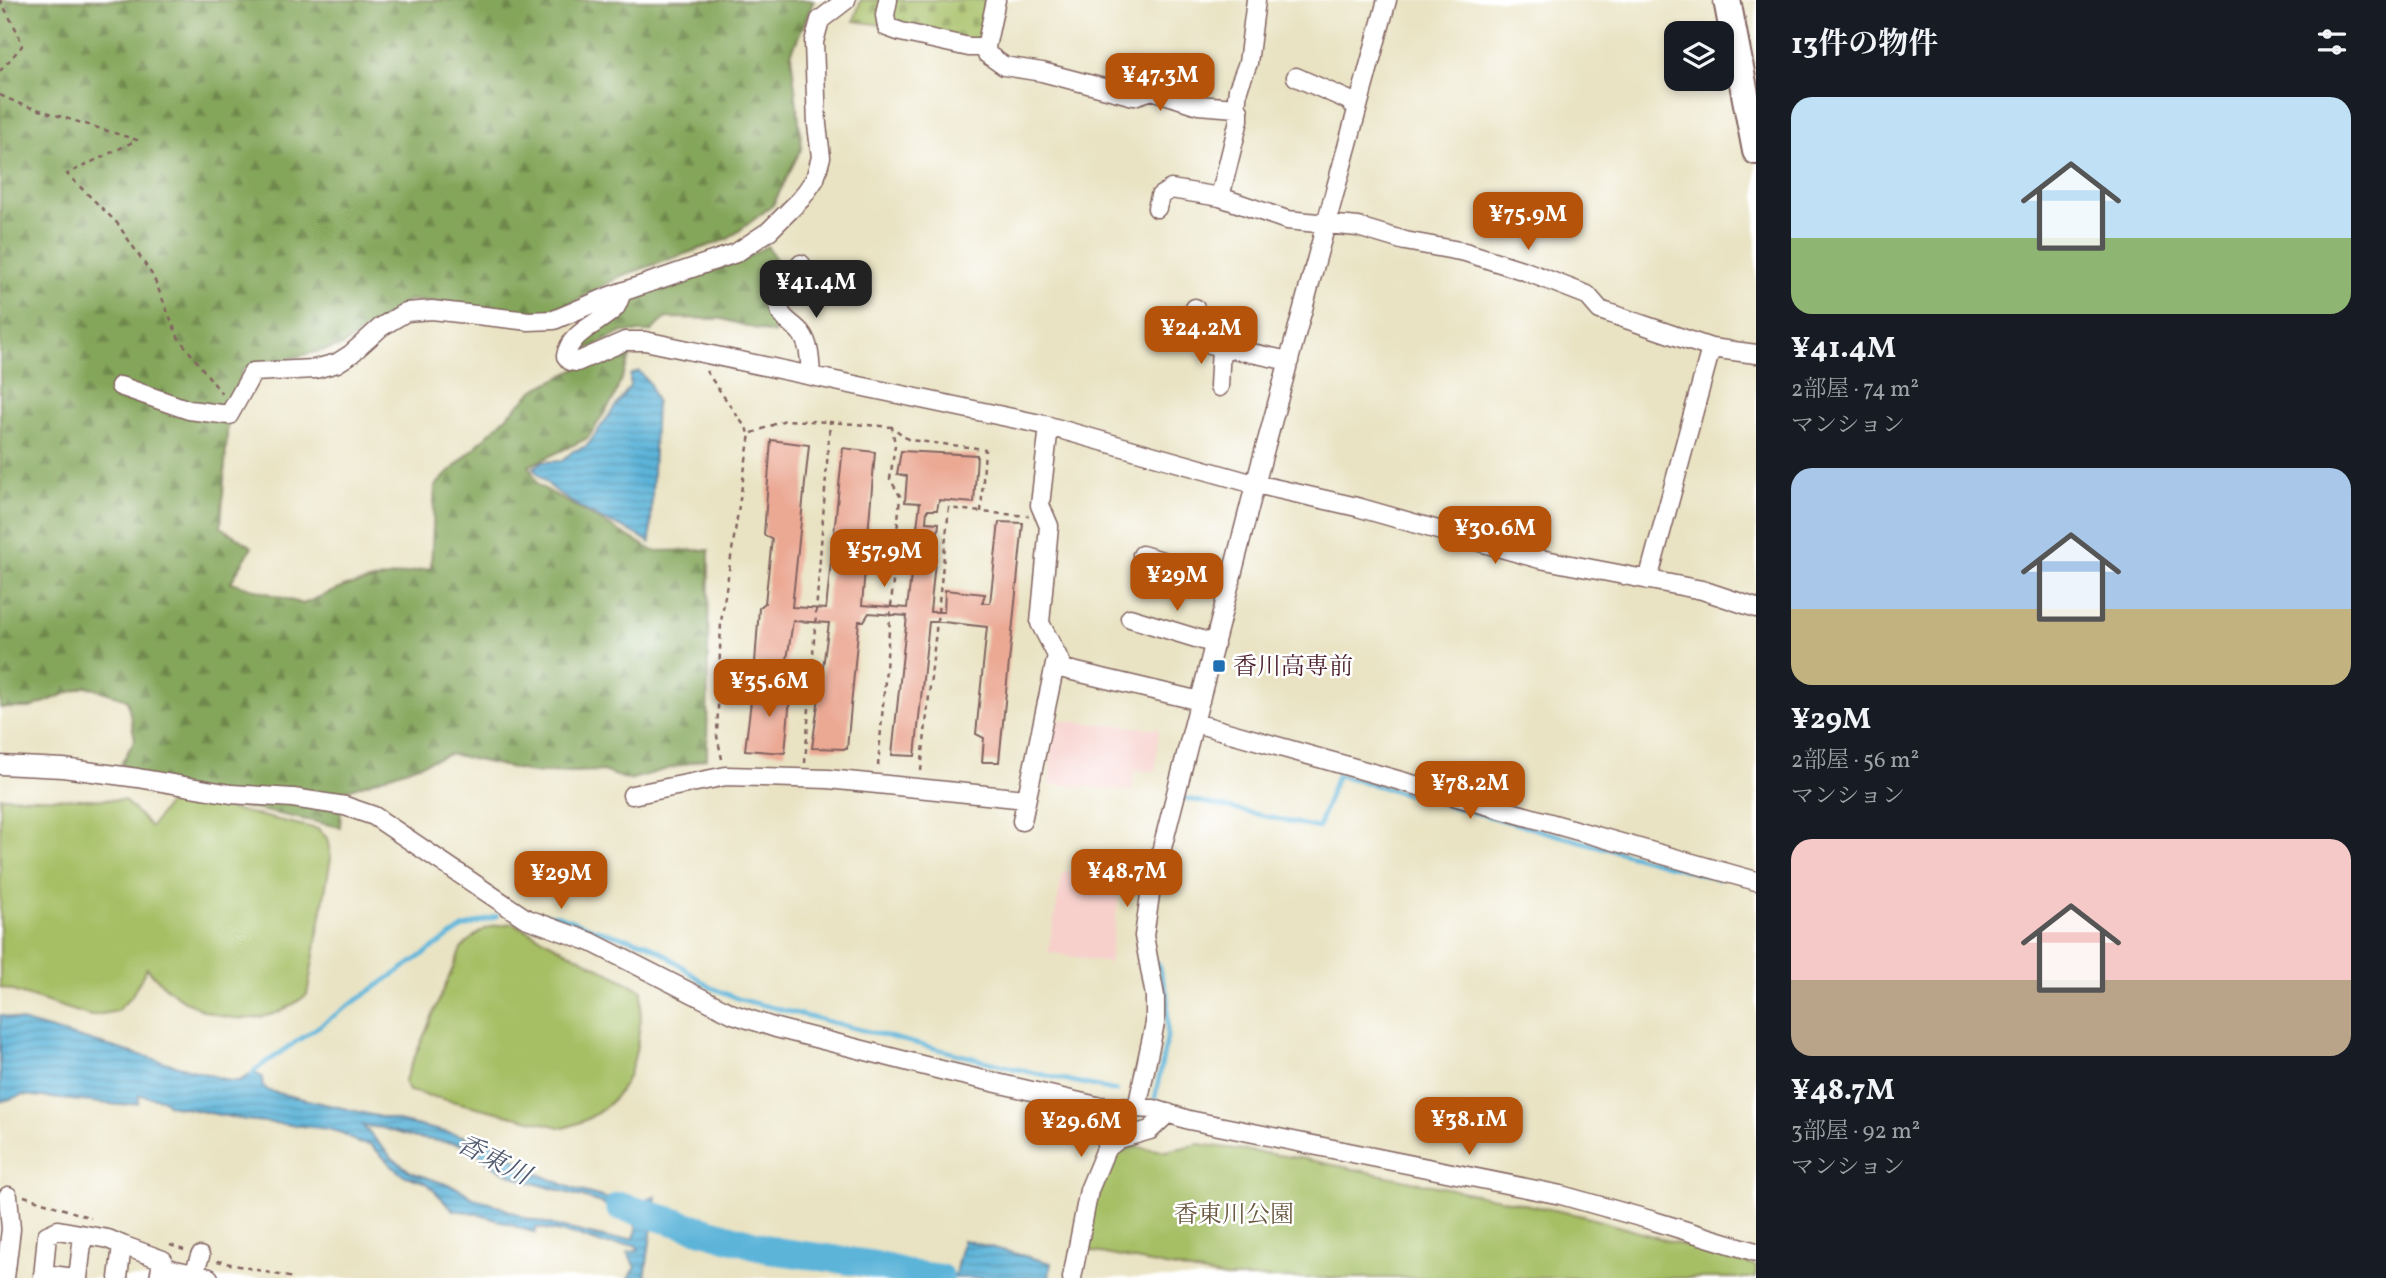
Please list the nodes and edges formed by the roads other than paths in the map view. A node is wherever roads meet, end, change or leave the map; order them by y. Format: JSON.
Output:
{"nodes":[{"id":1,"x":846,"y":0,"type":"edge"},
{"id":2,"x":888,"y":0,"type":"edge"},
{"id":3,"x":996,"y":0,"type":"edge"},
{"id":4,"x":1256,"y":0,"type":"edge"},
{"id":5,"x":1387,"y":0,"type":"edge"},
{"id":6,"x":1727,"y":0,"type":"edge"},
{"id":7,"x":1739,"y":0,"type":"edge"},
{"id":8,"x":986,"y":47,"type":"junction"},
{"id":9,"x":1296,"y":77,"type":"dead end"},
{"id":10,"x":1756,"y":82,"type":"edge"},
{"id":11,"x":1356,"y":107,"type":"junction"},
{"id":12,"x":1236,"y":108,"type":"junction"},
{"id":13,"x":1756,"y":151,"type":"edge"},
{"id":14,"x":1220,"y":197,"type":"junction"},
{"id":15,"x":1157,"y":208,"type":"dead end"},
{"id":16,"x":1325,"y":224,"type":"junction"},
{"id":17,"x":801,"y":264,"type":"dead end"},
{"id":18,"x":622,"y":292,"type":"junction"},
{"id":19,"x":1195,"y":308,"type":"dead end"},
{"id":20,"x":1220,"y":345,"type":"junction"},
{"id":21,"x":1711,"y":348,"type":"junction"},
{"id":22,"x":1756,"y":354,"type":"edge"},
{"id":23,"x":1289,"y":361,"type":"junction"},
{"id":24,"x":811,"y":375,"type":"junction"},
{"id":25,"x":120,"y":386,"type":"dead end"},
{"id":26,"x":1219,"y":387,"type":"dead end"},
{"id":27,"x":1049,"y":426,"type":"junction"},
{"id":28,"x":1255,"y":485,"type":"junction"},
{"id":29,"x":1142,"y":555,"type":"dead end"},
{"id":30,"x":1648,"y":580,"type":"junction"},
{"id":31,"x":1231,"y":581,"type":"junction"},
{"id":32,"x":1756,"y":608,"type":"edge"},
{"id":33,"x":1130,"y":618,"type":"dead end"},
{"id":34,"x":1215,"y":644,"type":"junction"},
{"id":35,"x":1057,"y":655,"type":"junction"},
{"id":36,"x":1200,"y":702,"type":"junction"},
{"id":37,"x":1195,"y":723,"type":"junction"},
{"id":38,"x":0,"y":765,"type":"edge"},
{"id":39,"x":632,"y":795,"type":"dead end"},
{"id":40,"x":1027,"y":799,"type":"junction"},
{"id":41,"x":1022,"y":821,"type":"dead end"},
{"id":42,"x":1756,"y":881,"type":"edge"},
{"id":43,"x":1138,"y":1108,"type":"junction"},
{"id":44,"x":1168,"y":1114,"type":"junction"},
{"id":45,"x":8,"y":1196,"type":"dead end"},
{"id":46,"x":83,"y":1234,"type":"junction"},
{"id":47,"x":122,"y":1245,"type":"junction"},
{"id":48,"x":1756,"y":1252,"type":"edge"},
{"id":49,"x":200,"y":1256,"type":"dead end"},
{"id":50,"x":160,"y":1273,"type":"edge"},
{"id":51,"x":43,"y":1276,"type":"edge"},
{"id":52,"x":199,"y":1277,"type":"edge"},
{"id":53,"x":5,"y":1278,"type":"edge"},
{"id":54,"x":76,"y":1278,"type":"edge"},
{"id":55,"x":118,"y":1278,"type":"edge"},
{"id":56,"x":1072,"y":1278,"type":"edge"}],
"edges":[{"from":1,"to":18,"type":"street"},
{"from":2,"to":8,"type":"street"},
{"from":3,"to":8,"type":"street"},
{"from":4,"to":12,"type":"street"},
{"from":5,"to":11,"type":"street"},
{"from":6,"to":13,"type":"highway"},
{"from":7,"to":10,"type":"highway"},
{"from":8,"to":12,"type":"street"},
{"from":9,"to":11,"type":"street"},
{"from":11,"to":16,"type":"street"},
{"from":12,"to":14,"type":"street"},
{"from":14,"to":15,"type":"street"},
{"from":14,"to":16,"type":"street"},
{"from":16,"to":21,"type":"street"},
{"from":16,"to":23,"type":"street"},
{"from":17,"to":24,"type":"street"},
{"from":18,"to":24,"type":"street"},
{"from":18,"to":25,"type":"street"},
{"from":19,"to":20,"type":"street"},
{"from":20,"to":23,"type":"street"},
{"from":20,"to":26,"type":"street"},
{"from":21,"to":22,"type":"street"},
{"from":21,"to":30,"type":"street"},
{"from":23,"to":28,"type":"street"},
{"from":24,"to":27,"type":"street"},
{"from":27,"to":28,"type":"street"},
{"from":27,"to":35,"type":"street"},
{"from":28,"to":30,"type":"street"},
{"from":28,"to":31,"type":"street"},
{"from":29,"to":31,"type":"street"},
{"from":30,"to":32,"type":"street"},
{"from":31,"to":34,"type":"street"},
{"from":33,"to":34,"type":"street"},
{"from":34,"to":36,"type":"street"},
{"from":35,"to":36,"type":"street"},
{"from":35,"to":40,"type":"street"},
{"from":36,"to":37,"type":"street"},
{"from":37,"to":42,"type":"street"},
{"from":37,"to":43,"type":"street"},
{"from":38,"to":43,"type":"street"},
{"from":39,"to":40,"type":"street"},
{"from":40,"to":41,"type":"street"},
{"from":43,"to":44,"type":"street"},
{"from":44,"to":48,"type":"street"},
{"from":44,"to":56,"type":"street"},
{"from":45,"to":53,"type":"street"},
{"from":46,"to":47,"type":"street"},
{"from":46,"to":51,"type":"street"},
{"from":46,"to":54,"type":"street"},
{"from":47,"to":50,"type":"street"},
{"from":47,"to":55,"type":"street"},
{"from":49,"to":52,"type":"street"},
{"from":50,"to":52,"type":"street"},
{"from":51,"to":54,"type":"street"}]}
